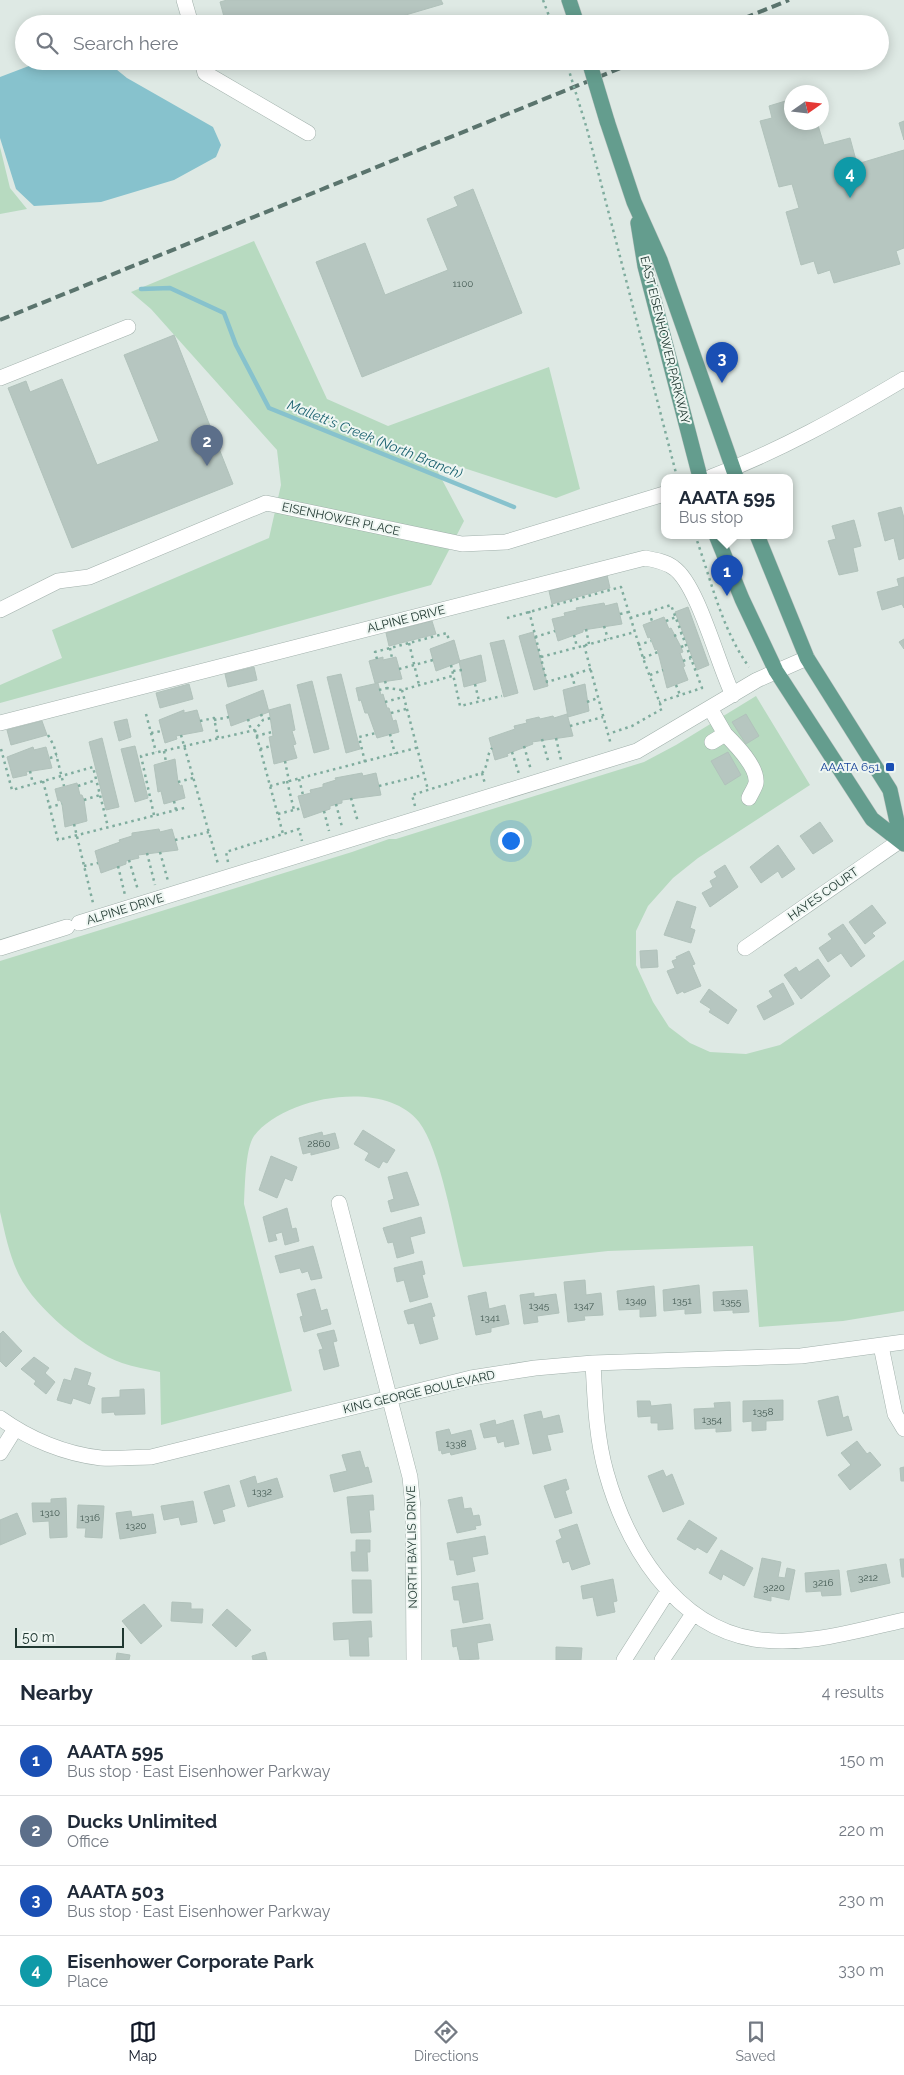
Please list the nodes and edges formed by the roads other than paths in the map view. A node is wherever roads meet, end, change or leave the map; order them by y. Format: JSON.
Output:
{"nodes":[{"id":1,"x":184,"y":0,"type":"edge"},
{"id":2,"x":570,"y":0,"type":"edge"},
{"id":3,"x":189,"y":15,"type":"edge"},
{"id":4,"x":574,"y":15,"type":"edge"},
{"id":5,"x":204,"y":70,"type":"edge"},
{"id":6,"x":592,"y":70,"type":"edge"},
{"id":7,"x":308,"y":133,"type":"dead end"},
{"id":8,"x":634,"y":202,"type":"junction"},
{"id":9,"x":128,"y":327,"type":"dead end"},
{"id":10,"x":0,"y":378,"type":"edge"},
{"id":11,"x":904,"y":379,"type":"edge"},
{"id":12,"x":735,"y":473,"type":"edge"},
{"id":13,"x":699,"y":474,"type":"edge"},
{"id":14,"x":661,"y":495,"type":"edge"},
{"id":15,"x":718,"y":539,"type":"edge"},
{"id":16,"x":759,"y":539,"type":"edge"},
{"id":17,"x":0,"y":610,"type":"edge"},
{"id":18,"x":807,"y":658,"type":"junction"},
{"id":19,"x":776,"y":671,"type":"junction"},
{"id":20,"x":733,"y":694,"type":"junction"},
{"id":21,"x":710,"y":708,"type":"junction"},
{"id":22,"x":0,"y":723,"type":"edge"},
{"id":23,"x":725,"y":734,"type":"junction"},
{"id":24,"x":712,"y":742,"type":"dead end"},
{"id":25,"x":749,"y":798,"type":"dead end"},
{"id":26,"x":903,"y":841,"type":"edge"},
{"id":27,"x":0,"y":948,"type":"edge"},
{"id":28,"x":745,"y":948,"type":"dead end"},
{"id":29,"x":339,"y":1203,"type":"dead end"},
{"id":30,"x":904,"y":1342,"type":"edge"},
{"id":31,"x":881,"y":1346,"type":"junction"},
{"id":32,"x":593,"y":1363,"type":"junction"},
{"id":33,"x":390,"y":1397,"type":"junction"},
{"id":34,"x":0,"y":1418,"type":"edge"},
{"id":35,"x":15,"y":1429,"type":"junction"},
{"id":36,"x":904,"y":1429,"type":"edge"},
{"id":37,"x":0,"y":1453,"type":"edge"},
{"id":38,"x":668,"y":1592,"type":"junction"},
{"id":39,"x":693,"y":1614,"type":"junction"},
{"id":40,"x":904,"y":1620,"type":"edge"},
{"id":41,"x":414,"y":1660,"type":"edge"},
{"id":42,"x":624,"y":1660,"type":"edge"},
{"id":43,"x":662,"y":1660,"type":"edge"}],
"edges":[{"from":1,"to":3,"type":"street"},
{"from":2,"to":4,"type":"main road"},
{"from":5,"to":7,"type":"street"},
{"from":6,"to":8,"type":"main road","name":"EAST EISENHOWER PARKWAY","bridge":true},
{"from":8,"to":12,"type":"main road","name":"EAST EISENHOWER PARKWAY"},
{"from":8,"to":13,"type":"main road","name":"EAST EISENHOWER PARKWAY"},
{"from":9,"to":10,"type":"street"},
{"from":11,"to":12,"type":"street"},
{"from":14,"to":17,"type":"street","name":"EISENHOWER PLACE"},
{"from":15,"to":19,"type":"main road"},
{"from":16,"to":18,"type":"main road"},
{"from":18,"to":19,"type":"street","name":"ALPINE DRIVE"},
{"from":18,"to":26,"type":"main road"},
{"from":19,"to":20,"type":"street","name":"ALPINE DRIVE"},
{"from":19,"to":26,"type":"main road"},
{"from":20,"to":21,"type":"street","name":"ALPINE DRIVE"},
{"from":20,"to":22,"type":"street","name":"ALPINE DRIVE"},
{"from":21,"to":23,"type":"street"},
{"from":21,"to":27,"type":"street","name":"ALPINE DRIVE"},
{"from":23,"to":24,"type":"street"},
{"from":23,"to":25,"type":"street"},
{"from":26,"to":28,"type":"street","name":"HAYES COURT"},
{"from":29,"to":33,"type":"street","name":"NORTH BAYLIS DRIVE"},
{"from":30,"to":31,"type":"street","name":"KING GEORGE BOULEVARD"},
{"from":31,"to":32,"type":"street","name":"KING GEORGE BOULEVARD"},
{"from":31,"to":36,"type":"street"},
{"from":32,"to":33,"type":"street","name":"KING GEORGE BOULEVARD"},
{"from":32,"to":38,"type":"street"},
{"from":33,"to":35,"type":"street","name":"KING GEORGE BOULEVARD"},
{"from":33,"to":41,"type":"street","name":"NORTH BAYLIS DRIVE"},
{"from":34,"to":35,"type":"street","name":"KING GEORGE BOULEVARD"},
{"from":35,"to":37,"type":"street"},
{"from":38,"to":39,"type":"street"},
{"from":38,"to":42,"type":"street"},
{"from":39,"to":40,"type":"street"},
{"from":39,"to":43,"type":"street"}]}
